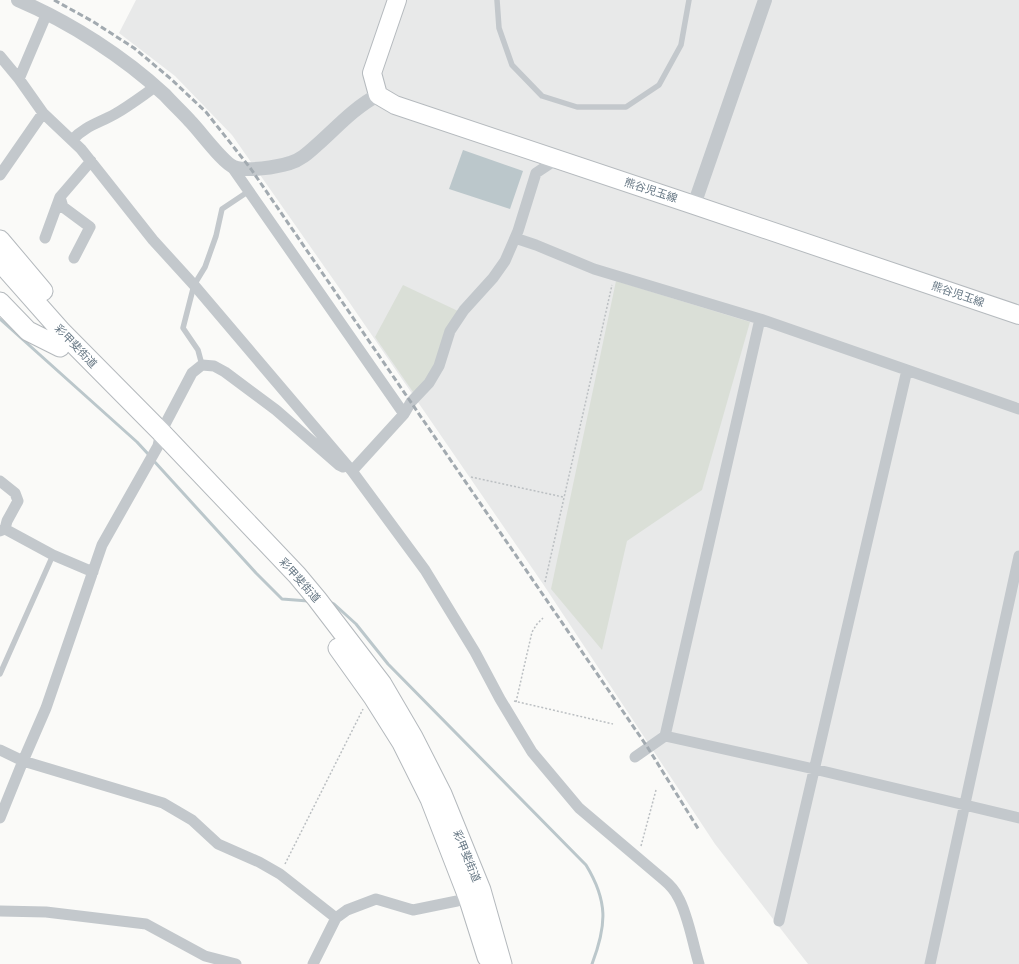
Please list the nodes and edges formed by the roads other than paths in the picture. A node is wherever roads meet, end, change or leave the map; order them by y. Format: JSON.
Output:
{"nodes":[{"id":1,"x":18,"y":0,"type":"edge"},
{"id":2,"x":397,"y":0,"type":"edge"},
{"id":3,"x":497,"y":0,"type":"edge"},
{"id":4,"x":689,"y":0,"type":"edge"},
{"id":5,"x":765,"y":0,"type":"edge"},
{"id":6,"x":35,"y":3,"type":"edge"},
{"id":7,"x":47,"y":13,"type":"junction"},
{"id":8,"x":0,"y":56,"type":"edge"},
{"id":9,"x":19,"y":79,"type":"junction"},
{"id":10,"x":155,"y":87,"type":"junction"},
{"id":11,"x":378,"y":95,"type":"junction"},
{"id":12,"x":43,"y":113,"type":"junction"},
{"id":13,"x":72,"y":140,"type":"junction"},
{"id":14,"x":557,"y":159,"type":"junction"},
{"id":15,"x":91,"y":162,"type":"junction"},
{"id":16,"x":232,"y":167,"type":"junction"},
{"id":17,"x":0,"y":174,"type":"edge"},
{"id":18,"x":250,"y":191,"type":"junction"},
{"id":19,"x":60,"y":196,"type":"junction"},
{"id":20,"x":694,"y":204,"type":"junction"},
{"id":21,"x":45,"y":238,"type":"dead end"},
{"id":22,"x":515,"y":238,"type":"junction"},
{"id":23,"x":0,"y":240,"type":"edge"},
{"id":24,"x":74,"y":258,"type":"dead end"},
{"id":25,"x":0,"y":262,"type":"edge"},
{"id":26,"x":0,"y":280,"type":"edge"},
{"id":27,"x":194,"y":285,"type":"junction"},
{"id":28,"x":0,"y":302,"type":"edge"},
{"id":29,"x":1019,"y":315,"type":"edge"},
{"id":30,"x":760,"y":320,"type":"junction"},
{"id":31,"x":61,"y":339,"type":"junction"},
{"id":32,"x":202,"y":365,"type":"junction"},
{"id":33,"x":907,"y":370,"type":"junction"},
{"id":34,"x":1019,"y":409,"type":"edge"},
{"id":35,"x":404,"y":414,"type":"junction"},
{"id":36,"x":159,"y":439,"type":"junction"},
{"id":37,"x":352,"y":471,"type":"junction"},
{"id":38,"x":0,"y":481,"type":"edge"},
{"id":39,"x":3,"y":530,"type":"edge"},
{"id":40,"x":53,"y":555,"type":"junction"},
{"id":41,"x":1019,"y":556,"type":"edge"},
{"id":42,"x":93,"y":572,"type":"junction"},
{"id":43,"x":2,"y":662,"type":"edge"},
{"id":44,"x":0,"y":674,"type":"edge"},
{"id":45,"x":665,"y":736,"type":"junction"},
{"id":46,"x":0,"y":750,"type":"edge"},
{"id":47,"x":635,"y":757,"type":"dead end"},
{"id":48,"x":22,"y":761,"type":"junction"},
{"id":49,"x":814,"y":769,"type":"junction"},
{"id":50,"x":965,"y":806,"type":"junction"},
{"id":51,"x":0,"y":818,"type":"edge"},
{"id":52,"x":1019,"y":818,"type":"edge"},
{"id":53,"x":468,"y":897,"type":"junction"},
{"id":54,"x":0,"y":911,"type":"edge"},
{"id":55,"x":336,"y":918,"type":"junction"},
{"id":56,"x":779,"y":921,"type":"dead end"},
{"id":57,"x":204,"y":960,"type":"edge"},
{"id":58,"x":236,"y":964,"type":"edge"},
{"id":59,"x":313,"y":964,"type":"edge"},
{"id":60,"x":488,"y":964,"type":"edge"},
{"id":61,"x":502,"y":964,"type":"edge"},
{"id":62,"x":699,"y":964,"type":"edge"},
{"id":63,"x":930,"y":964,"type":"edge"}],
"edges":[{"from":1,"to":6,"type":"street"},
{"from":2,"to":11,"type":"main road"},
{"from":3,"to":4,"type":"lane"},
{"from":5,"to":20,"type":"street"},
{"from":6,"to":7,"type":"street"},
{"from":7,"to":9,"type":"street"},
{"from":7,"to":10,"type":"street"},
{"from":8,"to":9,"type":"street"},
{"from":9,"to":12,"type":"street"},
{"from":10,"to":13,"type":"street"},
{"from":10,"to":16,"type":"street"},
{"from":11,"to":14,"type":"main road","name":"熊谷児玉線"},
{"from":11,"to":16,"type":"street"},
{"from":12,"to":13,"type":"street"},
{"from":12,"to":17,"type":"street"},
{"from":13,"to":15,"type":"street"},
{"from":14,"to":20,"type":"main road","name":"熊谷児玉線"},
{"from":14,"to":22,"type":"street"},
{"from":15,"to":19,"type":"street"},
{"from":15,"to":27,"type":"street"},
{"from":16,"to":18,"type":"street"},
{"from":18,"to":27,"type":"lane"},
{"from":18,"to":35,"type":"street"},
{"from":19,"to":21,"type":"street"},
{"from":19,"to":24,"type":"street"},
{"from":20,"to":29,"type":"main road","name":"熊谷児玉線"},
{"from":22,"to":30,"type":"street"},
{"from":22,"to":35,"type":"street"},
{"from":23,"to":31,"type":"highway"},
{"from":25,"to":31,"type":"highway","name":"彩甲斐街道"},
{"from":26,"to":31,"type":"highway","name":"彩甲斐街道"},
{"from":27,"to":32,"type":"lane"},
{"from":27,"to":37,"type":"street"},
{"from":28,"to":31,"type":"highway"},
{"from":30,"to":33,"type":"street"},
{"from":30,"to":45,"type":"street"},
{"from":31,"to":36,"type":"highway","name":"彩甲斐街道"},
{"from":32,"to":36,"type":"street"},
{"from":32,"to":37,"type":"street"},
{"from":33,"to":34,"type":"street"},
{"from":33,"to":49,"type":"street"},
{"from":35,"to":37,"type":"street"},
{"from":36,"to":42,"type":"street"},
{"from":36,"to":53,"type":"highway","name":"彩甲斐街道"},
{"from":36,"to":61,"type":"highway","name":"彩甲斐街道"},
{"from":37,"to":62,"type":"street"},
{"from":38,"to":39,"type":"street"},
{"from":39,"to":40,"type":"street"},
{"from":40,"to":42,"type":"street"},
{"from":40,"to":43,"type":"lane"},
{"from":41,"to":50,"type":"street"},
{"from":42,"to":48,"type":"street"},
{"from":43,"to":44,"type":"lane"},
{"from":45,"to":47,"type":"street"},
{"from":45,"to":49,"type":"street"},
{"from":46,"to":48,"type":"street"},
{"from":48,"to":51,"type":"street"},
{"from":48,"to":55,"type":"street"},
{"from":49,"to":50,"type":"street"},
{"from":49,"to":56,"type":"street"},
{"from":50,"to":52,"type":"street"},
{"from":50,"to":63,"type":"street"},
{"from":53,"to":55,"type":"street"},
{"from":53,"to":60,"type":"highway","name":"彩甲斐街道"},
{"from":54,"to":57,"type":"street"},
{"from":55,"to":59,"type":"street"},
{"from":57,"to":58,"type":"street"}]}
